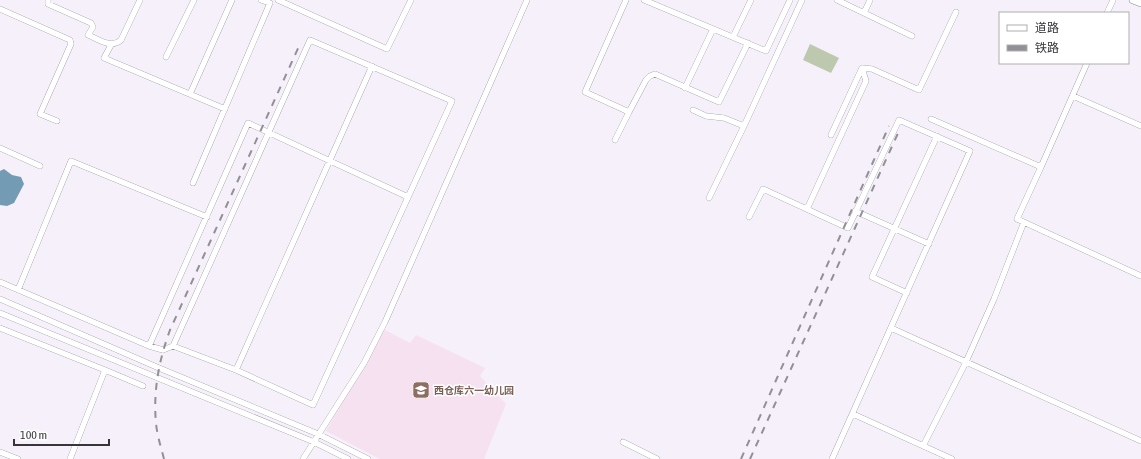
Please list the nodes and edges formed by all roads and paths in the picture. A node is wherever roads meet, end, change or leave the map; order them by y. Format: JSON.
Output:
{"nodes":[{"id":1,"x":48,"y":0,"type":"edge"},
{"id":2,"x":140,"y":0,"type":"edge"},
{"id":3,"x":194,"y":0,"type":"edge"},
{"id":4,"x":232,"y":0,"type":"edge"},
{"id":5,"x":262,"y":0,"type":"edge"},
{"id":6,"x":278,"y":0,"type":"edge"},
{"id":7,"x":411,"y":0,"type":"edge"},
{"id":8,"x":527,"y":0,"type":"edge"},
{"id":9,"x":626,"y":0,"type":"edge"},
{"id":10,"x":644,"y":0,"type":"edge"},
{"id":11,"x":751,"y":0,"type":"edge"},
{"id":12,"x":790,"y":0,"type":"edge"},
{"id":13,"x":802,"y":0,"type":"edge"},
{"id":14,"x":837,"y":0,"type":"edge"},
{"id":15,"x":870,"y":0,"type":"edge"},
{"id":16,"x":1113,"y":0,"type":"edge"},
{"id":17,"x":1133,"y":0,"type":"edge"},
{"id":18,"x":271,"y":2,"type":"edge"},
{"id":19,"x":1141,"y":3,"type":"edge"},
{"id":20,"x":0,"y":9,"type":"edge"},
{"id":21,"x":956,"y":12,"type":"dead end"},
{"id":22,"x":1107,"y":12,"type":"edge"},
{"id":23,"x":864,"y":13,"type":"junction"},
{"id":24,"x":714,"y":29,"type":"junction"},
{"id":25,"x":912,"y":36,"type":"dead end"},
{"id":26,"x":733,"y":37,"type":"junction"},
{"id":27,"x":748,"y":43,"type":"junction"},
{"id":28,"x":111,"y":45,"type":"junction"},
{"id":29,"x":166,"y":57,"type":"dead end"},
{"id":30,"x":1087,"y":64,"type":"edge"},
{"id":31,"x":372,"y":66,"type":"junction"},
{"id":32,"x":862,"y":68,"type":"junction"},
{"id":33,"x":686,"y":88,"type":"junction"},
{"id":34,"x":190,"y":94,"type":"junction"},
{"id":35,"x":1073,"y":96,"type":"junction"},
{"id":36,"x":225,"y":109,"type":"junction"},
{"id":37,"x":693,"y":110,"type":"dead end"},
{"id":38,"x":629,"y":112,"type":"junction"},
{"id":39,"x":930,"y":119,"type":"dead end"},
{"id":40,"x":57,"y":121,"type":"dead end"},
{"id":41,"x":1140,"y":123,"type":"edge"},
{"id":42,"x":744,"y":126,"type":"junction"},
{"id":43,"x":267,"y":132,"type":"junction"},
{"id":44,"x":830,"y":135,"type":"dead end"},
{"id":45,"x":937,"y":136,"type":"junction"},
{"id":46,"x":615,"y":140,"type":"dead end"},
{"id":47,"x":0,"y":148,"type":"edge"},
{"id":48,"x":329,"y":160,"type":"junction"},
{"id":49,"x":40,"y":166,"type":"dead end"},
{"id":50,"x":1041,"y":167,"type":"junction"},
{"id":51,"x":193,"y":183,"type":"dead end"},
{"id":52,"x":408,"y":196,"type":"junction"},
{"id":53,"x":709,"y":198,"type":"dead end"},
{"id":54,"x":807,"y":209,"type":"junction"},
{"id":55,"x":855,"y":211,"type":"junction"},
{"id":56,"x":207,"y":217,"type":"junction"},
{"id":57,"x":749,"y":217,"type":"dead end"},
{"id":58,"x":1024,"y":222,"type":"junction"},
{"id":59,"x":894,"y":229,"type":"junction"},
{"id":60,"x":929,"y":244,"type":"junction"},
{"id":61,"x":1141,"y":276,"type":"edge"},
{"id":62,"x":0,"y":282,"type":"edge"},
{"id":63,"x":18,"y":290,"type":"junction"},
{"id":64,"x":907,"y":293,"type":"junction"},
{"id":65,"x":0,"y":299,"type":"edge"},
{"id":66,"x":0,"y":313,"type":"edge"},
{"id":67,"x":0,"y":328,"type":"edge"},
{"id":68,"x":891,"y":328,"type":"junction"},
{"id":69,"x":149,"y":346,"type":"junction"},
{"id":70,"x":172,"y":346,"type":"junction"},
{"id":71,"x":966,"y":362,"type":"junction"},
{"id":72,"x":105,"y":370,"type":"junction"},
{"id":73,"x":236,"y":370,"type":"junction"},
{"id":74,"x":143,"y":386,"type":"dead end"},
{"id":75,"x":853,"y":414,"type":"junction"},
{"id":76,"x":318,"y":434,"type":"junction"},
{"id":77,"x":1141,"y":441,"type":"edge"},
{"id":78,"x":314,"y":442,"type":"junction"},
{"id":79,"x":623,"y":442,"type":"dead end"},
{"id":80,"x":923,"y":446,"type":"junction"},
{"id":81,"x":0,"y":452,"type":"edge"},
{"id":82,"x":18,"y":459,"type":"edge"},
{"id":83,"x":70,"y":459,"type":"edge"},
{"id":84,"x":303,"y":459,"type":"edge"},
{"id":85,"x":348,"y":459,"type":"edge"},
{"id":86,"x":368,"y":459,"type":"edge"},
{"id":87,"x":657,"y":459,"type":"edge"},
{"id":88,"x":832,"y":459,"type":"edge"},
{"id":89,"x":952,"y":459,"type":"edge"}],
"edges":[{"from":1,"to":28,"type":"street"},
{"from":2,"to":28,"type":"street"},
{"from":3,"to":29,"type":"street"},
{"from":4,"to":34,"type":"street"},
{"from":5,"to":18,"type":"street"},
{"from":6,"to":7,"type":"street"},
{"from":8,"to":76,"type":"street"},
{"from":9,"to":38,"type":"street"},
{"from":10,"to":24,"type":"street"},
{"from":11,"to":26,"type":"street"},
{"from":12,"to":27,"type":"street"},
{"from":13,"to":42,"type":"street"},
{"from":14,"to":23,"type":"street"},
{"from":15,"to":23,"type":"street"},
{"from":16,"to":22,"type":"street"},
{"from":17,"to":19,"type":"street"},
{"from":18,"to":36,"type":"street"},
{"from":20,"to":40,"type":"street"},
{"from":21,"to":32,"type":"street"},
{"from":23,"to":25,"type":"street"},
{"from":24,"to":26,"type":"street"},
{"from":24,"to":33,"type":"street"},
{"from":26,"to":27,"type":"street"},
{"from":27,"to":33,"type":"street"},
{"from":28,"to":34,"type":"street"},
{"from":30,"to":35,"type":"street"},
{"from":31,"to":43,"type":"street"},
{"from":31,"to":48,"type":"street"},
{"from":31,"to":52,"type":"street"},
{"from":32,"to":44,"type":"street"},
{"from":32,"to":54,"type":"street"},
{"from":33,"to":38,"type":"street"},
{"from":34,"to":36,"type":"street"},
{"from":35,"to":41,"type":"street"},
{"from":35,"to":50,"type":"street"},
{"from":36,"to":51,"type":"street"},
{"from":37,"to":42,"type":"street"},
{"from":38,"to":46,"type":"street"},
{"from":39,"to":50,"type":"street"},
{"from":42,"to":53,"type":"street"},
{"from":43,"to":48,"type":"street"},
{"from":43,"to":56,"type":"street"},
{"from":43,"to":70,"type":"street"},
{"from":45,"to":55,"type":"street"},
{"from":45,"to":59,"type":"street"},
{"from":45,"to":60,"type":"street"},
{"from":47,"to":49,"type":"street"},
{"from":48,"to":52,"type":"street"},
{"from":48,"to":73,"type":"street"},
{"from":50,"to":58,"type":"street"},
{"from":52,"to":73,"type":"street"},
{"from":54,"to":55,"type":"street"},
{"from":54,"to":57,"type":"street"},
{"from":55,"to":59,"type":"street"},
{"from":56,"to":63,"type":"street"},
{"from":56,"to":69,"type":"street"},
{"from":58,"to":61,"type":"street"},
{"from":58,"to":71,"type":"street"},
{"from":59,"to":60,"type":"street"},
{"from":59,"to":64,"type":"street"},
{"from":60,"to":64,"type":"street"},
{"from":62,"to":63,"type":"street"},
{"from":63,"to":69,"type":"street"},
{"from":64,"to":68,"type":"street"},
{"from":65,"to":76,"type":"street"},
{"from":66,"to":78,"type":"street"},
{"from":67,"to":72,"type":"street"},
{"from":68,"to":71,"type":"street"},
{"from":68,"to":75,"type":"street"},
{"from":69,"to":70,"type":"street"},
{"from":70,"to":73,"type":"street"},
{"from":71,"to":77,"type":"street"},
{"from":71,"to":80,"type":"street"},
{"from":72,"to":74,"type":"street"},
{"from":72,"to":83,"type":"street"},
{"from":75,"to":80,"type":"street"},
{"from":75,"to":88,"type":"street"},
{"from":76,"to":78,"type":"street"},
{"from":76,"to":86,"type":"street"},
{"from":78,"to":84,"type":"street"},
{"from":78,"to":85,"type":"street"},
{"from":79,"to":87,"type":"street"},
{"from":80,"to":89,"type":"street"},
{"from":81,"to":82,"type":"street"}]}
